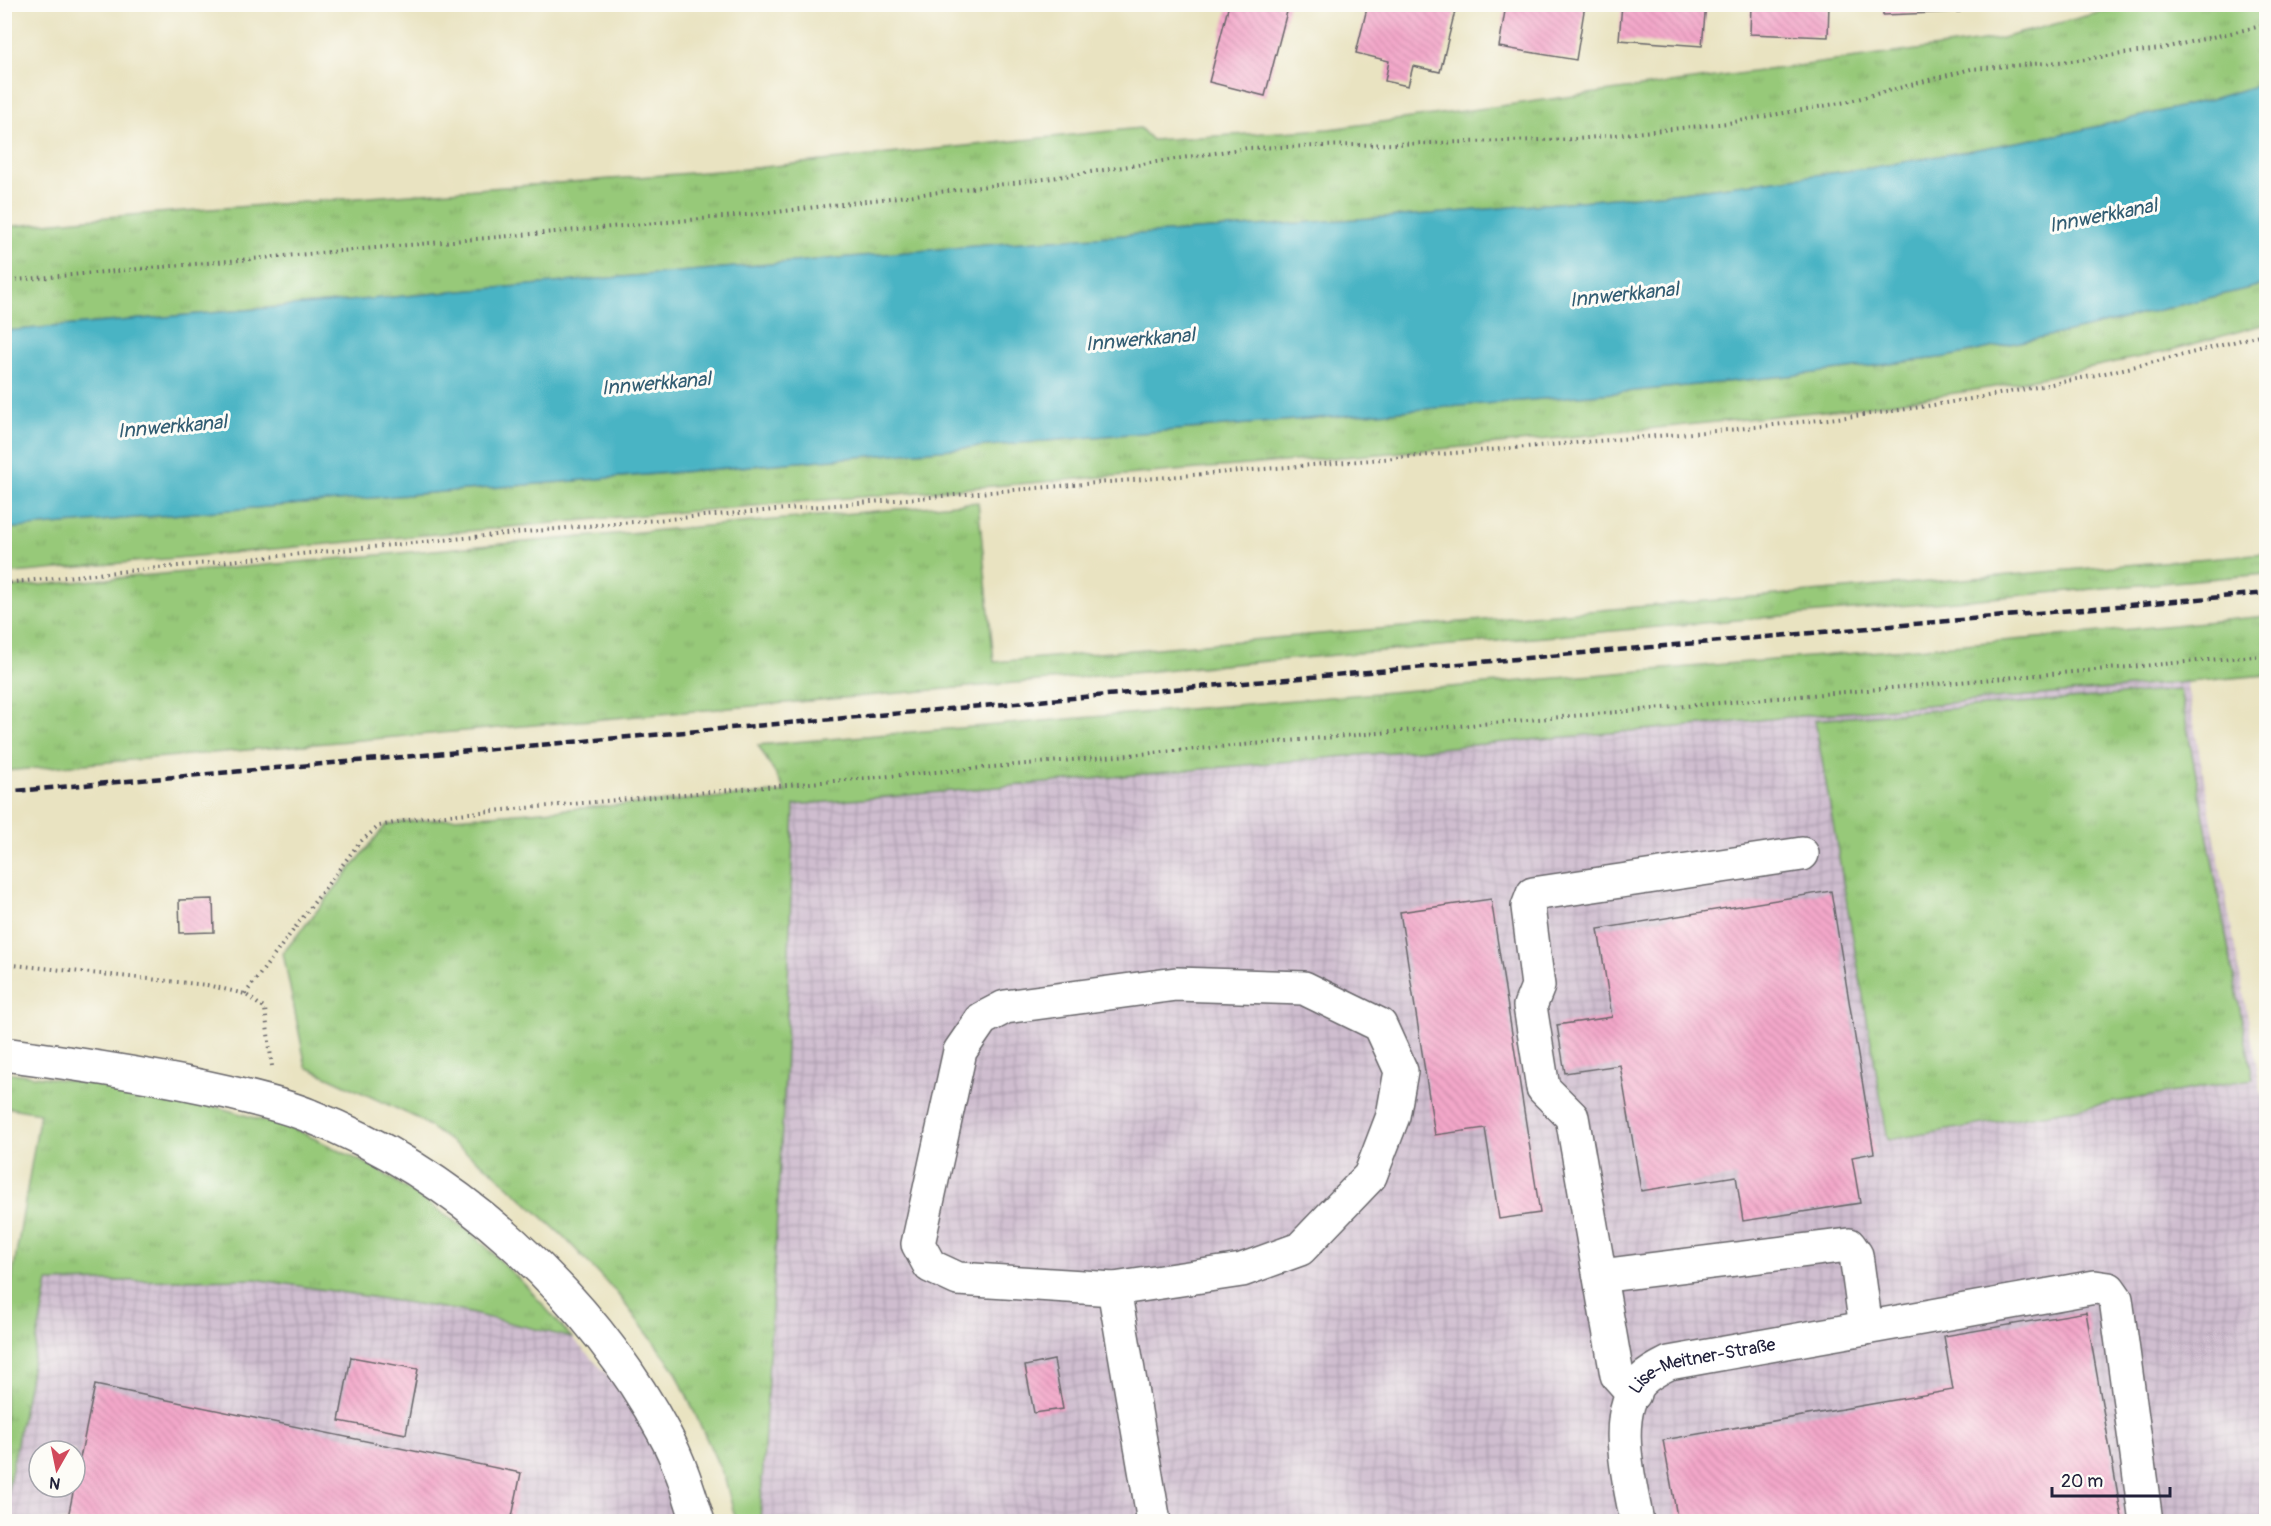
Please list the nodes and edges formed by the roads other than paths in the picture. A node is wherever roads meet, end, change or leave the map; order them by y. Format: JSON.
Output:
{"nodes":[{"id":1,"x":1802,"y":854,"type":"dead end"},
{"id":2,"x":4,"y":1054,"type":"edge"},
{"id":3,"x":1600,"y":1276,"type":"junction"},
{"id":4,"x":1114,"y":1289,"type":"junction"},
{"id":5,"x":1866,"y":1328,"type":"junction"},
{"id":6,"x":1634,"y":1394,"type":"junction"},
{"id":7,"x":698,"y":1521,"type":"edge"},
{"id":8,"x":1154,"y":1521,"type":"edge"},
{"id":9,"x":1637,"y":1521,"type":"edge"},
{"id":10,"x":2146,"y":1521,"type":"edge"}],
"edges":[{"from":1,"to":3,"type":"street"},
{"from":2,"to":7,"type":"street"},
{"from":3,"to":5,"type":"street"},
{"from":3,"to":6,"type":"street"},
{"from":4,"to":4,"type":"street"},
{"from":4,"to":8,"type":"street"},
{"from":5,"to":6,"type":"street","name":"Lise-Meitner-Straße"},
{"from":5,"to":10,"type":"street","name":"Lise-Meitner-Straße"},
{"from":6,"to":9,"type":"street","name":"Lise-Meitner-Straße"}]}
